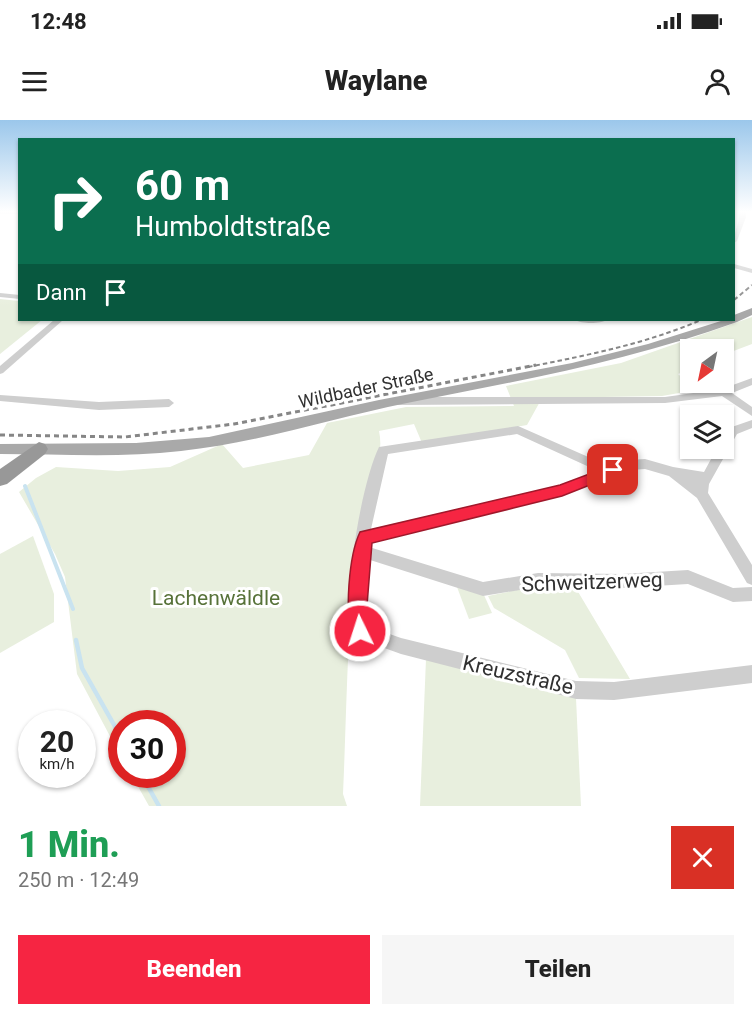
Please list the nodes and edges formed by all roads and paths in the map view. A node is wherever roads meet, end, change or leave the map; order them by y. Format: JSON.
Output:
{"nodes":[{"id":1,"x":735,"y":266,"type":"edge"},
{"id":2,"x":752,"y":271,"type":"edge"},
{"id":3,"x":0,"y":295,"type":"edge"},
{"id":4,"x":18,"y":297,"type":"edge"},
{"id":5,"x":752,"y":311,"type":"edge"},
{"id":6,"x":735,"y":318,"type":"edge"},
{"id":7,"x":58,"y":321,"type":"edge"},
{"id":8,"x":727,"y":321,"type":"edge"},
{"id":9,"x":0,"y":371,"type":"edge"},
{"id":10,"x":752,"y":381,"type":"edge"},
{"id":11,"x":734,"y":388,"type":"edge"},
{"id":12,"x":438,"y":393,"type":"junction"},
{"id":13,"x":717,"y":393,"type":"edge"},
{"id":14,"x":725,"y":393,"type":"edge"},
{"id":15,"x":0,"y":398,"type":"edge"},
{"id":16,"x":397,"y":401,"type":"junction"},
{"id":17,"x":451,"y":401,"type":"junction"},
{"id":18,"x":169,"y":403,"type":"dead end"},
{"id":19,"x":752,"y":412,"type":"edge"},
{"id":20,"x":752,"y":424,"type":"edge"},
{"id":21,"x":0,"y":448,"type":"edge"},
{"id":22,"x":32,"y":448,"type":"junction"},
{"id":23,"x":0,"y":468,"type":"edge"},
{"id":24,"x":609,"y":471,"type":"junction"},
{"id":25,"x":673,"y":472,"type":"junction"},
{"id":26,"x":707,"y":477,"type":"junction"},
{"id":27,"x":0,"y":479,"type":"edge"},
{"id":28,"x":702,"y":494,"type":"junction"},
{"id":29,"x":363,"y":544,"type":"junction"},
{"id":30,"x":752,"y":578,"type":"edge"},
{"id":31,"x":752,"y":594,"type":"edge"},
{"id":32,"x":752,"y":674,"type":"edge"}],
"edges":[{"from":1,"to":2,"type":"street"},
{"from":3,"to":4,"type":"street"},
{"from":5,"to":6,"type":"main road","name":"Wildbader Straße"},
{"from":7,"to":9,"type":"street"},
{"from":8,"to":12,"type":"main road","name":"Wildbader Straße"},
{"from":10,"to":11,"type":"street"},
{"from":12,"to":16,"type":"main road","name":"Wildbader Straße"},
{"from":12,"to":17,"type":"street"},
{"from":13,"to":17,"type":"street"},
{"from":14,"to":19,"type":"street"},
{"from":15,"to":18,"type":"street"},
{"from":16,"to":17,"type":"street"},
{"from":16,"to":22,"type":"main road","name":"Wildbader Straße"},
{"from":20,"to":26,"type":"street"},
{"from":21,"to":22,"type":"main road","name":"Wildbader Straße"},
{"from":22,"to":23,"type":"highway"},
{"from":22,"to":27,"type":"highway"},
{"from":24,"to":25,"type":"street"},
{"from":24,"to":29,"type":"street"},
{"from":24,"to":29,"type":"street"},
{"from":25,"to":26,"type":"street"},
{"from":25,"to":28,"type":"street"},
{"from":26,"to":28,"type":"street"},
{"from":28,"to":30,"type":"street"},
{"from":29,"to":31,"type":"street","name":"Schweitzerweg"},
{"from":29,"to":32,"type":"street","name":"Kreuzstraße"}]}
